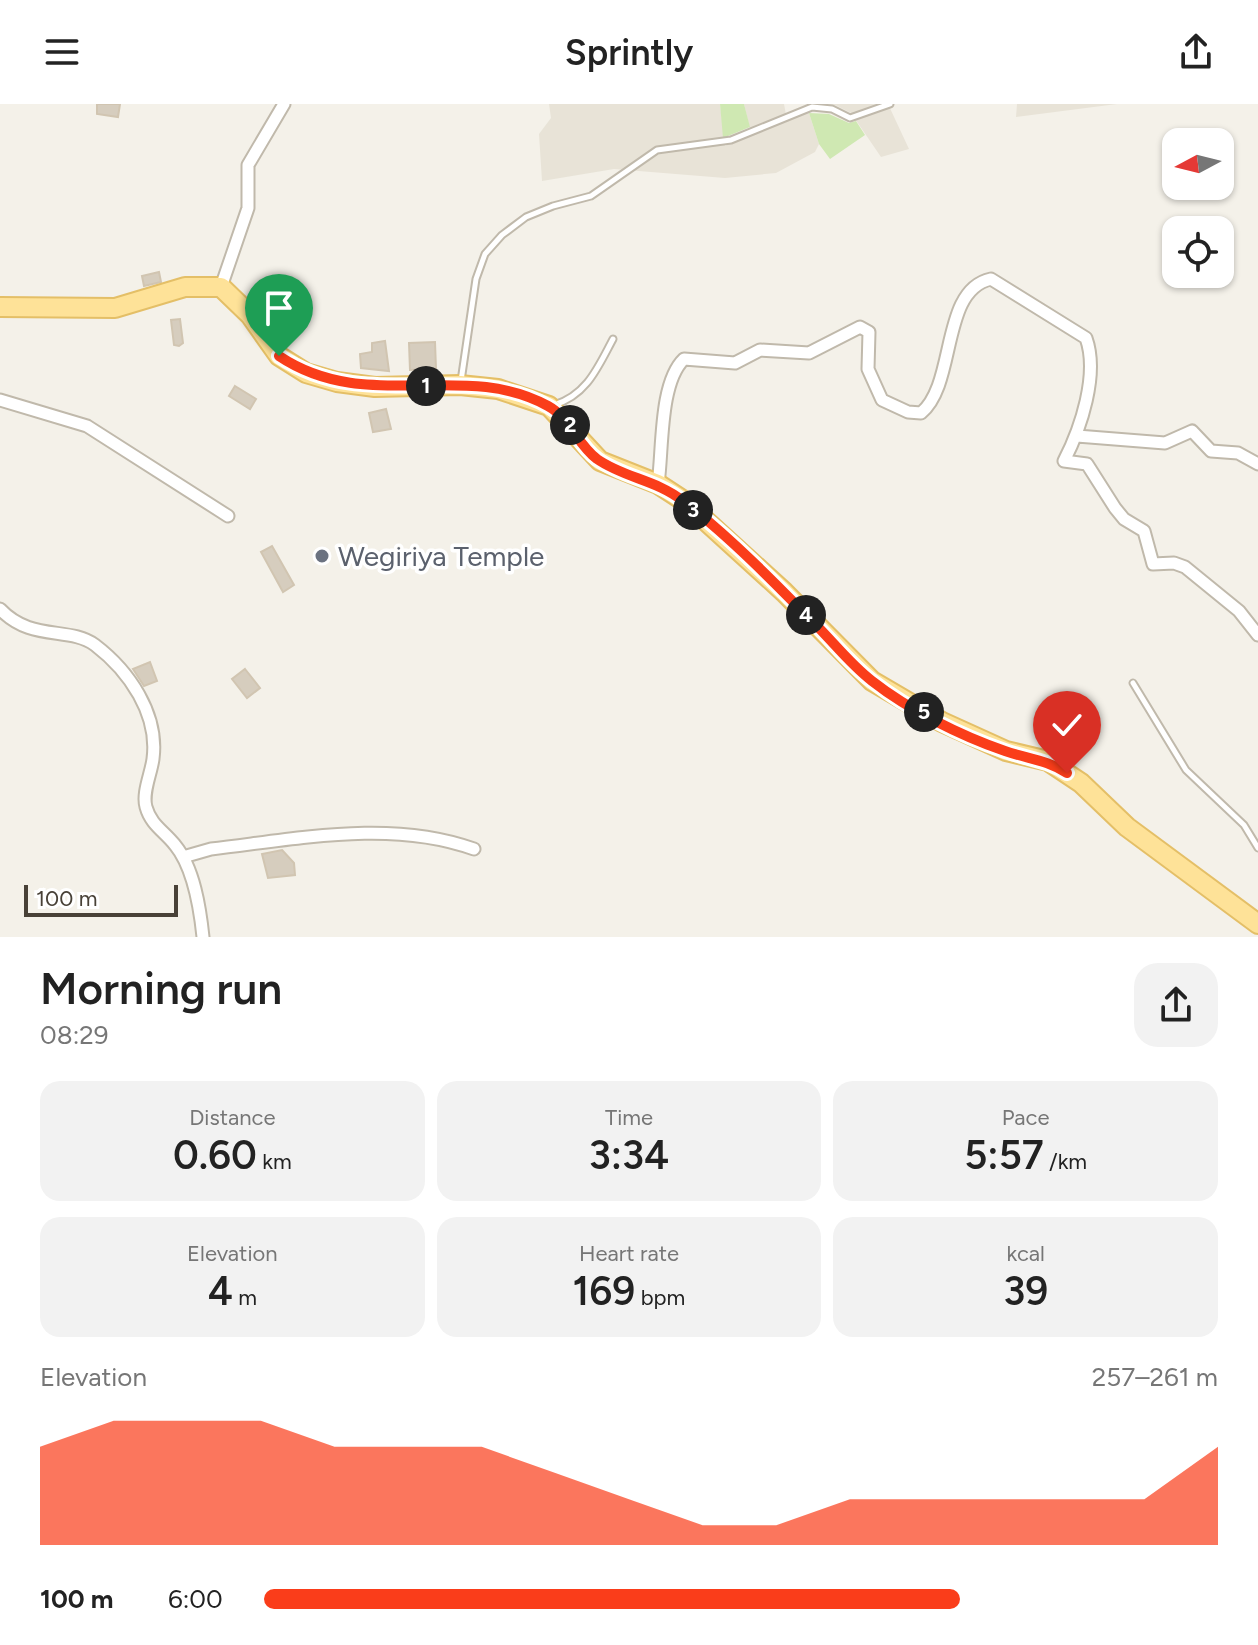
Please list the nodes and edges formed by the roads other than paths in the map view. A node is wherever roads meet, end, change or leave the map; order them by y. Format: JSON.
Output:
{"nodes":[{"id":1,"x":284,"y":104,"type":"edge"},
{"id":2,"x":890,"y":104,"type":"edge"},
{"id":3,"x":221,"y":287,"type":"junction"},
{"id":4,"x":0,"y":307,"type":"edge"},
{"id":5,"x":613,"y":339,"type":"dead end"},
{"id":6,"x":460,"y":385,"type":"junction"},
{"id":7,"x":0,"y":400,"type":"edge"},
{"id":8,"x":549,"y":406,"type":"junction"},
{"id":9,"x":1077,"y":436,"type":"junction"},
{"id":10,"x":1258,"y":464,"type":"edge"},
{"id":11,"x":658,"y":484,"type":"junction"},
{"id":12,"x":228,"y":516,"type":"dead end"},
{"id":13,"x":0,"y":609,"type":"edge"},
{"id":14,"x":1258,"y":635,"type":"edge"},
{"id":15,"x":1133,"y":683,"type":"dead end"},
{"id":16,"x":1258,"y":848,"type":"edge"},
{"id":17,"x":474,"y":849,"type":"dead end"},
{"id":18,"x":183,"y":857,"type":"junction"},
{"id":19,"x":1258,"y":924,"type":"edge"},
{"id":20,"x":203,"y":937,"type":"edge"}],
"edges":[{"from":1,"to":3,"type":"street"},
{"from":2,"to":6,"type":"lane"},
{"from":3,"to":4,"type":"main road"},
{"from":3,"to":6,"type":"main road"},
{"from":5,"to":8,"type":"lane"},
{"from":6,"to":8,"type":"main road"},
{"from":7,"to":12,"type":"street"},
{"from":8,"to":11,"type":"main road"},
{"from":9,"to":10,"type":"street"},
{"from":9,"to":11,"type":"street"},
{"from":9,"to":14,"type":"street"},
{"from":11,"to":19,"type":"main road"},
{"from":13,"to":18,"type":"street"},
{"from":15,"to":16,"type":"lane"},
{"from":17,"to":18,"type":"street"},
{"from":18,"to":20,"type":"street"}]}
